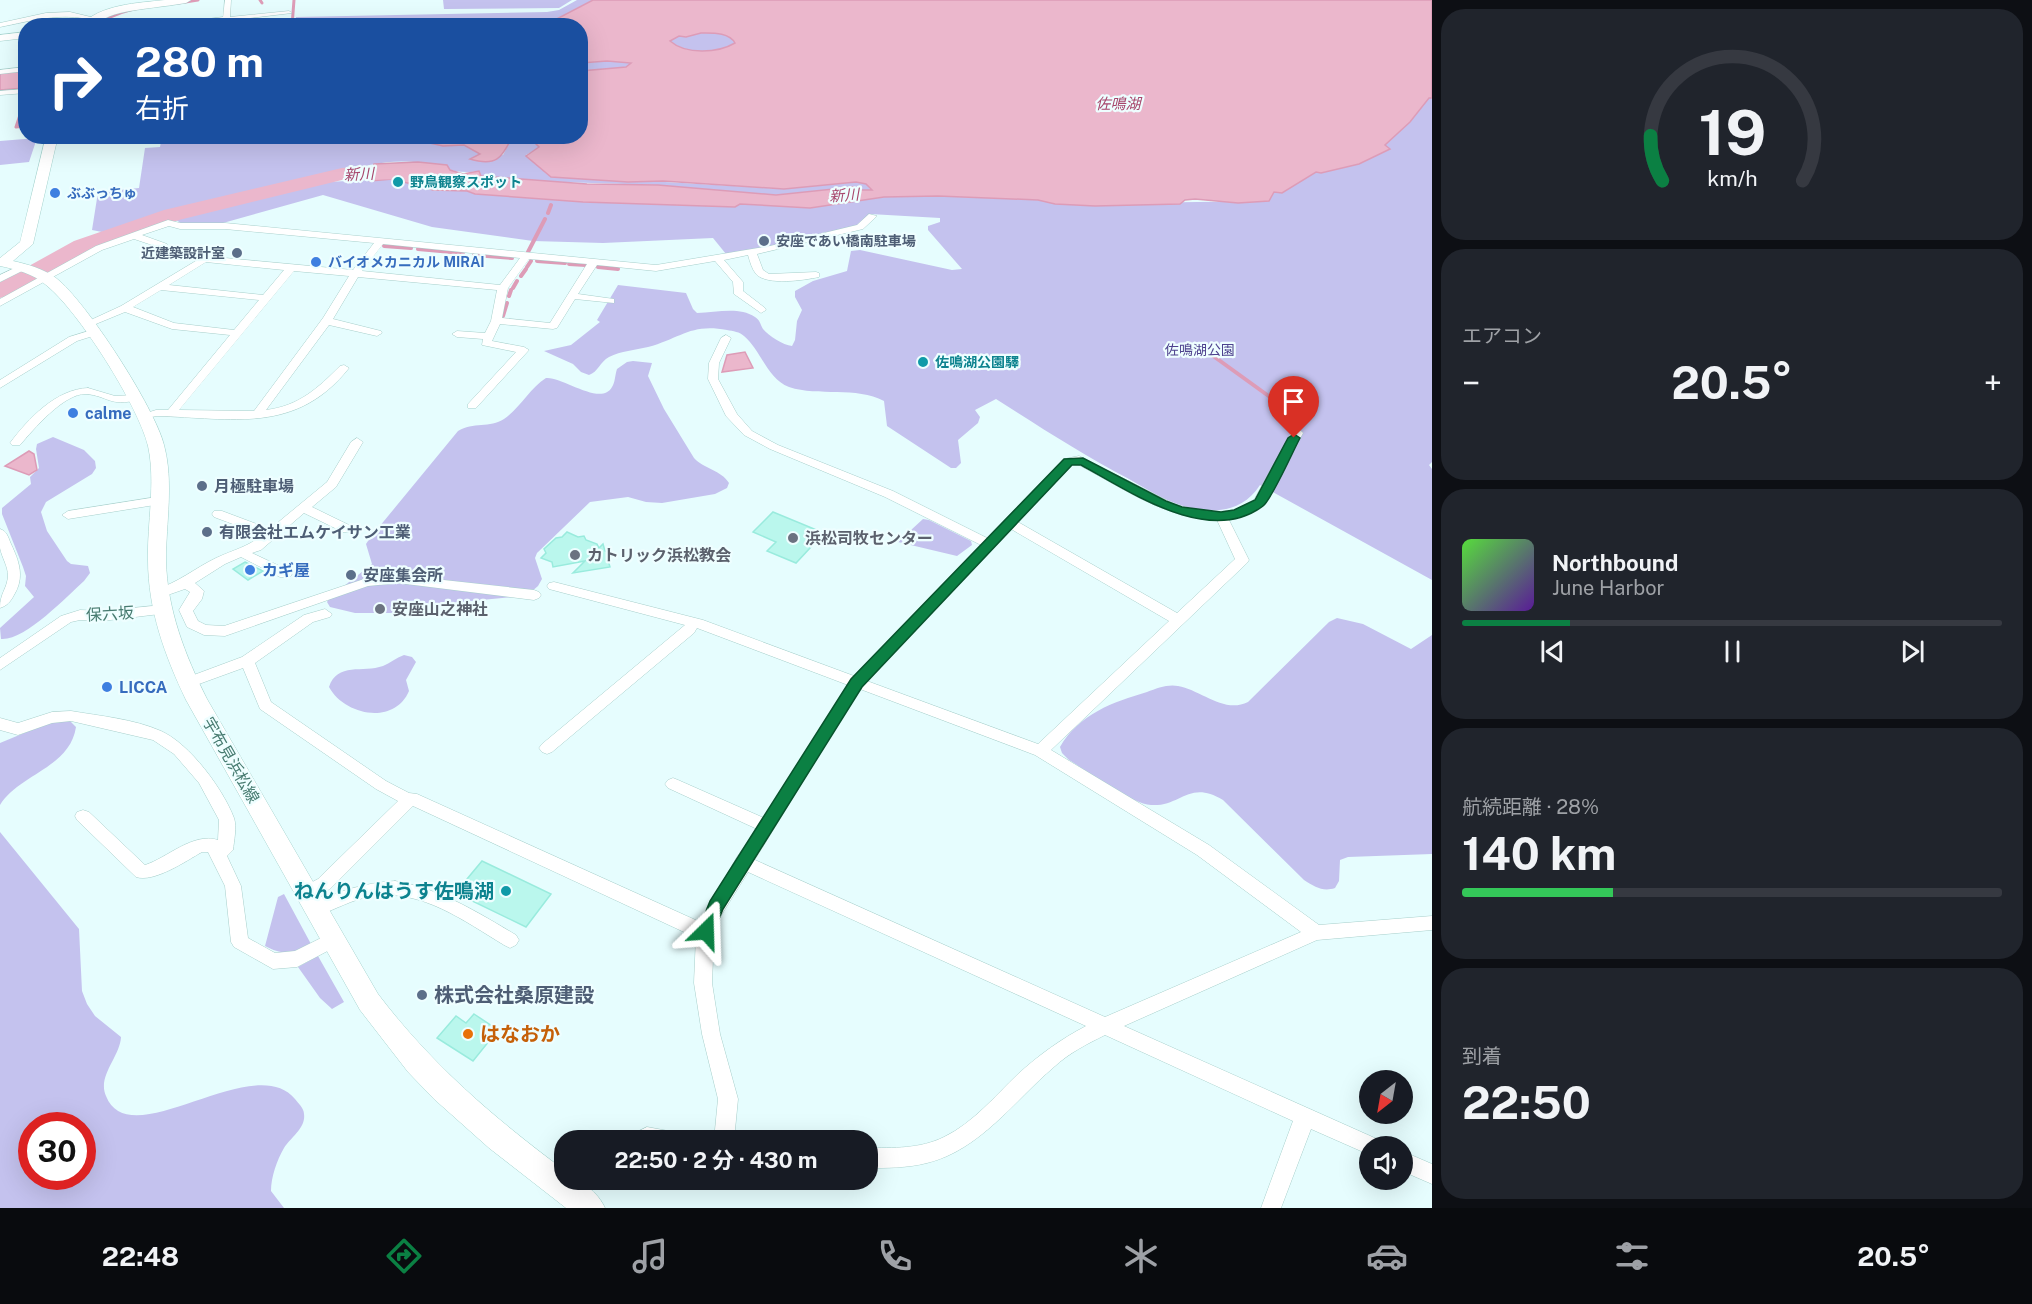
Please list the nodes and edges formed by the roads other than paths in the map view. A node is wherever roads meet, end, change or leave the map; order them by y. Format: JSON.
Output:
{"nodes":[{"id":1,"x":186,"y":0,"type":"edge"},
{"id":2,"x":228,"y":0,"type":"edge"},
{"id":3,"x":289,"y":13,"type":"dead end"},
{"id":4,"x":42,"y":18,"type":"edge"},
{"id":5,"x":84,"y":18,"type":"edge"},
{"id":6,"x":99,"y":18,"type":"edge"},
{"id":7,"x":226,"y":18,"type":"edge"},
{"id":8,"x":263,"y":18,"type":"edge"},
{"id":9,"x":18,"y":22,"type":"edge"},
{"id":10,"x":0,"y":25,"type":"edge"},
{"id":11,"x":18,"y":36,"type":"edge"},
{"id":12,"x":0,"y":38,"type":"edge"},
{"id":13,"x":18,"y":70,"type":"edge"},
{"id":14,"x":0,"y":72,"type":"edge"},
{"id":15,"x":18,"y":92,"type":"edge"},
{"id":16,"x":0,"y":93,"type":"edge"},
{"id":17,"x":50,"y":144,"type":"edge"},
{"id":18,"x":872,"y":216,"type":"dead end"},
{"id":19,"x":132,"y":235,"type":"junction"},
{"id":20,"x":380,"y":242,"type":"junction"},
{"id":21,"x":164,"y":246,"type":"dead end"},
{"id":22,"x":752,"y":252,"type":"junction"},
{"id":23,"x":526,"y":256,"type":"junction"},
{"id":24,"x":717,"y":258,"type":"junction"},
{"id":25,"x":2,"y":262,"type":"edge"},
{"id":26,"x":593,"y":263,"type":"junction"},
{"id":27,"x":22,"y":268,"type":"junction"},
{"id":28,"x":291,"y":268,"type":"junction"},
{"id":29,"x":355,"y":274,"type":"junction"},
{"id":30,"x":816,"y":274,"type":"dead end"},
{"id":31,"x":45,"y":278,"type":"junction"},
{"id":32,"x":0,"y":279,"type":"edge"},
{"id":33,"x":159,"y":287,"type":"junction"},
{"id":34,"x":503,"y":288,"type":"junction"},
{"id":35,"x":572,"y":296,"type":"junction"},
{"id":36,"x":265,"y":298,"type":"junction"},
{"id":37,"x":610,"y":301,"type":"dead end"},
{"id":38,"x":0,"y":303,"type":"edge"},
{"id":39,"x":125,"y":308,"type":"junction"},
{"id":40,"x":761,"y":310,"type":"dead end"},
{"id":41,"x":326,"y":321,"type":"junction"},
{"id":42,"x":496,"y":321,"type":"junction"},
{"id":43,"x":90,"y":329,"type":"junction"},
{"id":44,"x":237,"y":333,"type":"junction"},
{"id":45,"x":377,"y":333,"type":"dead end"},
{"id":46,"x":457,"y":334,"type":"dead end"},
{"id":47,"x":489,"y":336,"type":"junction"},
{"id":48,"x":737,"y":348,"type":"dead end"},
{"id":49,"x":344,"y":368,"type":"dead end"},
{"id":50,"x":0,"y":385,"type":"edge"},
{"id":51,"x":133,"y":398,"type":"junction"},
{"id":52,"x":472,"y":406,"type":"dead end"},
{"id":53,"x":171,"y":413,"type":"junction"},
{"id":54,"x":258,"y":414,"type":"junction"},
{"id":55,"x":144,"y":417,"type":"junction"},
{"id":56,"x":1297,"y":433,"type":"dead end"},
{"id":57,"x":16,"y":442,"type":"dead end"},
{"id":58,"x":357,"y":442,"type":"dead end"},
{"id":59,"x":157,"y":501,"type":"junction"},
{"id":60,"x":303,"y":508,"type":"junction"},
{"id":61,"x":218,"y":514,"type":"dead end"},
{"id":62,"x":68,"y":515,"type":"dead end"},
{"id":63,"x":1221,"y":516,"type":"junction"},
{"id":64,"x":1009,"y":522,"type":"junction"},
{"id":65,"x":347,"y":530,"type":"dead end"},
{"id":66,"x":0,"y":533,"type":"edge"},
{"id":67,"x":272,"y":534,"type":"junction"},
{"id":68,"x":988,"y":544,"type":"junction"},
{"id":69,"x":245,"y":552,"type":"junction"},
{"id":70,"x":285,"y":574,"type":"dead end"},
{"id":71,"x":185,"y":582,"type":"junction"},
{"id":72,"x":554,"y":586,"type":"dead end"},
{"id":73,"x":534,"y":595,"type":"dead end"},
{"id":74,"x":161,"y":601,"type":"junction"},
{"id":75,"x":0,"y":603,"type":"edge"},
{"id":76,"x":326,"y":614,"type":"dead end"},
{"id":77,"x":1178,"y":620,"type":"junction"},
{"id":78,"x":694,"y":622,"type":"junction"},
{"id":79,"x":247,"y":661,"type":"junction"},
{"id":80,"x":0,"y":665,"type":"edge"},
{"id":81,"x":188,"y":683,"type":"junction"},
{"id":82,"x":856,"y":683,"type":"junction"},
{"id":83,"x":0,"y":724,"type":"edge"},
{"id":84,"x":547,"y":748,"type":"dead end"},
{"id":85,"x":1040,"y":751,"type":"junction"},
{"id":86,"x":673,"y":784,"type":"dead end"},
{"id":87,"x":409,"y":800,"type":"junction"},
{"id":88,"x":83,"y":816,"type":"dead end"},
{"id":89,"x":766,"y":826,"type":"junction"},
{"id":90,"x":218,"y":853,"type":"junction"},
{"id":91,"x":743,"y":862,"type":"junction"},
{"id":92,"x":312,"y":901,"type":"junction"},
{"id":93,"x":1432,"y":923,"type":"edge"},
{"id":94,"x":706,"y":931,"type":"junction"},
{"id":95,"x":1316,"y":933,"type":"junction"},
{"id":96,"x":333,"y":940,"type":"junction"},
{"id":97,"x":510,"y":940,"type":"dead end"},
{"id":98,"x":1104,"y":1026,"type":"junction"},
{"id":99,"x":1304,"y":1116,"type":"junction"},
{"id":100,"x":725,"y":1130,"type":"edge"},
{"id":101,"x":1359,"y":1141,"type":"edge"},
{"id":102,"x":878,"y":1158,"type":"edge"},
{"id":103,"x":1413,"y":1166,"type":"edge"},
{"id":104,"x":1432,"y":1174,"type":"edge"},
{"id":105,"x":554,"y":1175,"type":"edge"},
{"id":106,"x":572,"y":1190,"type":"edge"},
{"id":107,"x":590,"y":1208,"type":"edge"},
{"id":108,"x":1271,"y":1208,"type":"edge"}],
"edges":[{"from":1,"to":6,"type":"main road"},
{"from":2,"to":7,"type":"street"},
{"from":3,"to":8,"type":"street"},
{"from":4,"to":5,"type":"street"},
{"from":9,"to":10,"type":"street"},
{"from":11,"to":12,"type":"main road"},
{"from":13,"to":14,"type":"street"},
{"from":15,"to":16,"type":"street"},
{"from":17,"to":25,"type":"main road"},
{"from":18,"to":22,"type":"street"},
{"from":19,"to":20,"type":"street"},
{"from":19,"to":21,"type":"street"},
{"from":19,"to":31,"type":"street"},
{"from":20,"to":23,"type":"street"},
{"from":20,"to":29,"type":"street"},
{"from":22,"to":24,"type":"street"},
{"from":22,"to":30,"type":"street"},
{"from":23,"to":26,"type":"street"},
{"from":23,"to":34,"type":"street"},
{"from":24,"to":26,"type":"street"},
{"from":24,"to":40,"type":"street"},
{"from":25,"to":27,"type":"main road","name":"宇布見浜松線"},
{"from":26,"to":35,"type":"street"},
{"from":27,"to":31,"type":"main road","name":"宇布見浜松線"},
{"from":27,"to":32,"type":"street"},
{"from":28,"to":29,"type":"street"},
{"from":28,"to":33,"type":"street"},
{"from":28,"to":36,"type":"street"},
{"from":29,"to":34,"type":"street"},
{"from":29,"to":41,"type":"street"},
{"from":31,"to":38,"type":"street"},
{"from":31,"to":43,"type":"main road","name":"宇布見浜松線"},
{"from":33,"to":36,"type":"street"},
{"from":33,"to":39,"type":"street"},
{"from":34,"to":42,"type":"street"},
{"from":35,"to":37,"type":"street"},
{"from":35,"to":42,"type":"street"},
{"from":36,"to":44,"type":"street"},
{"from":39,"to":43,"type":"street"},
{"from":39,"to":44,"type":"street"},
{"from":41,"to":45,"type":"street"},
{"from":41,"to":54,"type":"street"},
{"from":42,"to":47,"type":"street"},
{"from":43,"to":50,"type":"street"},
{"from":43,"to":51,"type":"main road","name":"宇布見浜松線"},
{"from":44,"to":53,"type":"street"},
{"from":46,"to":47,"type":"street"},
{"from":47,"to":52,"type":"street"},
{"from":48,"to":68,"type":"street"},
{"from":49,"to":54,"type":"street"},
{"from":51,"to":55,"type":"main road","name":"宇布見浜松線"},
{"from":51,"to":57,"type":"street"},
{"from":53,"to":54,"type":"street"},
{"from":53,"to":55,"type":"street"},
{"from":55,"to":59,"type":"main road","name":"宇布見浜松線"},
{"from":56,"to":63,"type":"street"},
{"from":58,"to":60,"type":"street","name":"保六坂"},
{"from":59,"to":62,"type":"street"},
{"from":59,"to":74,"type":"main road","name":"宇布見浜松線"},
{"from":60,"to":65,"type":"street"},
{"from":60,"to":67,"type":"street","name":"保六坂"},
{"from":61,"to":67,"type":"street"},
{"from":63,"to":64,"type":"street"},
{"from":63,"to":77,"type":"street"},
{"from":64,"to":68,"type":"street"},
{"from":64,"to":77,"type":"street"},
{"from":66,"to":75,"type":"street"},
{"from":67,"to":69,"type":"street","name":"保六坂"},
{"from":68,"to":82,"type":"street"},
{"from":69,"to":70,"type":"street"},
{"from":69,"to":71,"type":"street","name":"保六坂"},
{"from":71,"to":73,"type":"street"},
{"from":71,"to":74,"type":"street","name":"保六坂"},
{"from":72,"to":78,"type":"street"},
{"from":74,"to":80,"type":"street","name":"保六坂"},
{"from":74,"to":81,"type":"main road","name":"宇布見浜松線"},
{"from":76,"to":79,"type":"street"},
{"from":77,"to":85,"type":"street"},
{"from":78,"to":82,"type":"street"},
{"from":78,"to":84,"type":"street"},
{"from":79,"to":81,"type":"street"},
{"from":79,"to":87,"type":"street"},
{"from":81,"to":92,"type":"main road","name":"宇布見浜松線"},
{"from":82,"to":85,"type":"street"},
{"from":82,"to":89,"type":"street"},
{"from":83,"to":90,"type":"street"},
{"from":85,"to":95,"type":"street"},
{"from":86,"to":89,"type":"street"},
{"from":87,"to":92,"type":"street"},
{"from":87,"to":94,"type":"street"},
{"from":88,"to":90,"type":"street"},
{"from":89,"to":91,"type":"street"},
{"from":90,"to":96,"type":"street"},
{"from":91,"to":94,"type":"street"},
{"from":91,"to":98,"type":"street"},
{"from":92,"to":96,"type":"main road","name":"宇布見浜松線"},
{"from":92,"to":97,"type":"street"},
{"from":93,"to":95,"type":"street"},
{"from":94,"to":100,"type":"street"},
{"from":95,"to":98,"type":"street"},
{"from":96,"to":105,"type":"main road","name":"宇布見浜松線"},
{"from":98,"to":99,"type":"street"},
{"from":98,"to":102,"type":"street"},
{"from":99,"to":101,"type":"street"},
{"from":99,"to":108,"type":"street"},
{"from":103,"to":104,"type":"street"},
{"from":106,"to":107,"type":"main road","name":"宇布見浜松線"}]}
